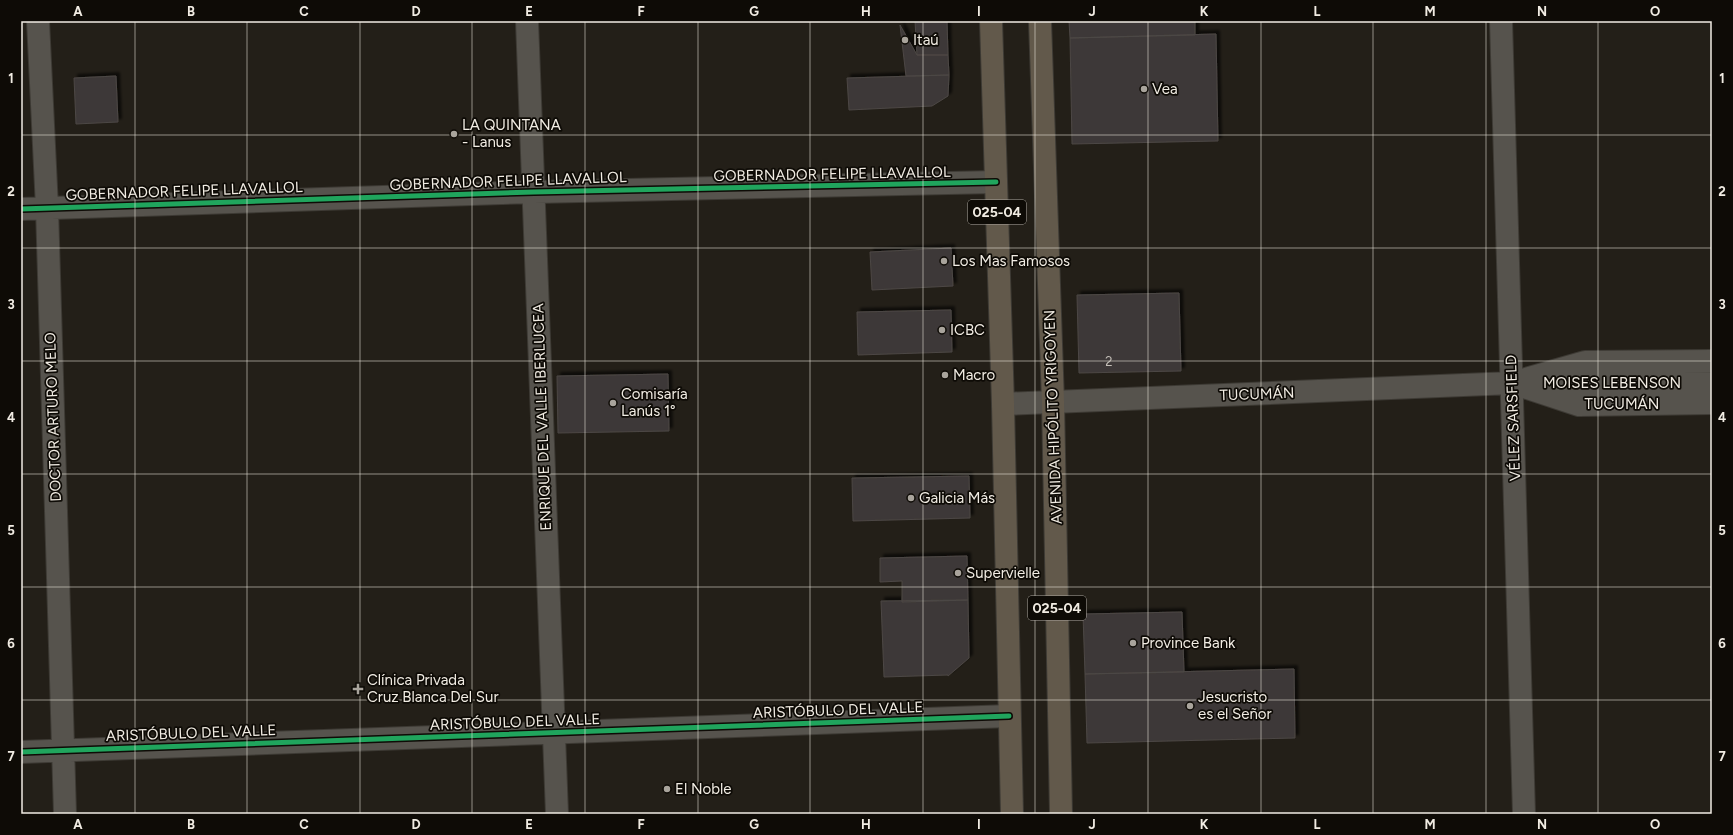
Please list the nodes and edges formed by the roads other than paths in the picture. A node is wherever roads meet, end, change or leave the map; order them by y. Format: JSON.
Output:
{"nodes":[{"id":1,"x":38,"y":21,"type":"edge"},
{"id":2,"x":527,"y":21,"type":"edge"},
{"id":3,"x":991,"y":21,"type":"edge"},
{"id":4,"x":1040,"y":21,"type":"edge"},
{"id":5,"x":1502,"y":21,"type":"edge"},
{"id":6,"x":996,"y":182,"type":"junction"},
{"id":7,"x":534,"y":192,"type":"junction"},
{"id":8,"x":47,"y":208,"type":"junction"},
{"id":9,"x":21,"y":209,"type":"edge"},
{"id":10,"x":1712,"y":361,"type":"edge"},
{"id":11,"x":1512,"y":383,"type":"junction"},
{"id":12,"x":1712,"y":383,"type":"edge"},
{"id":13,"x":1053,"y":402,"type":"junction"},
{"id":14,"x":1712,"y":403,"type":"edge"},
{"id":15,"x":1003,"y":404,"type":"junction"},
{"id":16,"x":1009,"y":716,"type":"junction"},
{"id":17,"x":555,"y":733,"type":"junction"},
{"id":18,"x":62,"y":750,"type":"junction"},
{"id":19,"x":21,"y":752,"type":"edge"},
{"id":20,"x":65,"y":814,"type":"edge"},
{"id":21,"x":557,"y":814,"type":"edge"},
{"id":22,"x":1012,"y":814,"type":"edge"},
{"id":23,"x":1062,"y":814,"type":"edge"},
{"id":24,"x":1524,"y":814,"type":"edge"}],
"edges":[{"from":1,"to":8,"type":"street","name":"DOCTOR ARTURO MELO"},
{"from":2,"to":7,"type":"street","name":"ENRIQUE DEL VALLE IBERLUCEA"},
{"from":3,"to":6,"type":"main road","number":"025-04"},
{"from":4,"to":13,"type":"main road","name":"AVENIDA HIPÓLITO YRIGOYEN","number":"025-04"},
{"from":5,"to":11,"type":"street","name":"VÉLEZ SARSFIELD"},
{"from":6,"to":7,"type":"street","name":"GOBERNADOR FELIPE LLAVALLOL"},
{"from":6,"to":15,"type":"main road","number":"025-04"},
{"from":7,"to":8,"type":"street","name":"GOBERNADOR FELIPE LLAVALLOL"},
{"from":7,"to":17,"type":"street","name":"ENRIQUE DEL VALLE IBERLUCEA"},
{"from":8,"to":9,"type":"street","name":"GOBERNADOR FELIPE LLAVALLOL"},
{"from":8,"to":18,"type":"street","name":"DOCTOR ARTURO MELO"},
{"from":10,"to":11,"type":"street","name":"TUCUMÁN"},
{"from":11,"to":12,"type":"street","name":"MOISES LEBENSON"},
{"from":11,"to":13,"type":"street","name":"TUCUMÁN"},
{"from":11,"to":14,"type":"street","name":"TUCUMÁN"},
{"from":11,"to":24,"type":"street","name":"VÉLEZ SARSFIELD"},
{"from":13,"to":15,"type":"street","name":"TUCUMÁN"},
{"from":13,"to":23,"type":"main road","name":"AVENIDA HIPÓLITO YRIGOYEN","number":"025-04"},
{"from":15,"to":16,"type":"main road","number":"025-04"},
{"from":16,"to":17,"type":"street","name":"ARISTÓBULO DEL VALLE"},
{"from":16,"to":22,"type":"main road","number":"025-04"},
{"from":17,"to":18,"type":"street","name":"ARISTÓBULO DEL VALLE"},
{"from":17,"to":21,"type":"street","name":"ENRIQUE DEL VALLE IBERLUCEA"},
{"from":18,"to":19,"type":"street","name":"ARISTÓBULO DEL VALLE"},
{"from":18,"to":20,"type":"street","name":"DOCTOR ARTURO MELO"}]}
